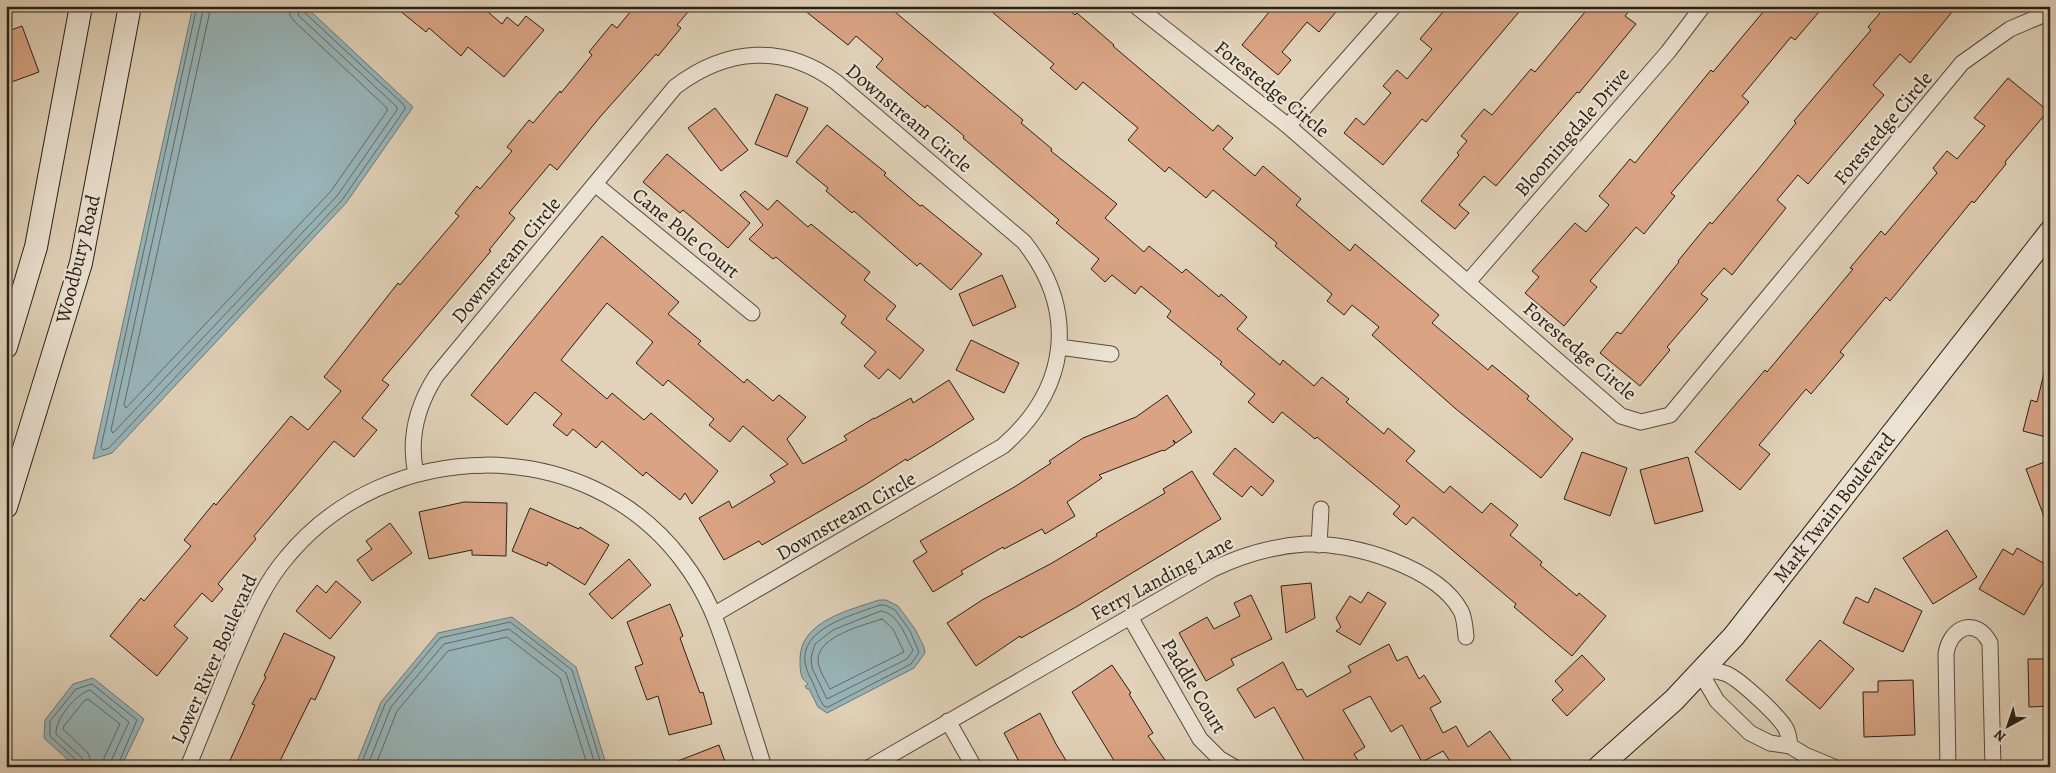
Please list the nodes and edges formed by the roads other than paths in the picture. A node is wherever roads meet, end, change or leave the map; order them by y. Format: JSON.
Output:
{"nodes":[{"id":1,"x":82,"y":6,"type":"edge"},
{"id":2,"x":130,"y":6,"type":"edge"},
{"id":3,"x":1136,"y":6,"type":"edge"},
{"id":4,"x":1394,"y":6,"type":"edge"},
{"id":5,"x":1703,"y":6,"type":"edge"},
{"id":6,"x":2050,"y":12,"type":"edge"},
{"id":7,"x":1288,"y":126,"type":"junction"},
{"id":8,"x":595,"y":184,"type":"junction"},
{"id":9,"x":2050,"y":232,"type":"edge"},
{"id":10,"x":1468,"y":282,"type":"junction"},
{"id":11,"x":752,"y":313,"type":"dead end"},
{"id":12,"x":6,"y":347,"type":"edge"},
{"id":13,"x":1059,"y":347,"type":"junction"},
{"id":14,"x":1111,"y":354,"type":"dead end"},
{"id":15,"x":416,"y":474,"type":"junction"},
{"id":16,"x":6,"y":507,"type":"edge"},
{"id":17,"x":1321,"y":509,"type":"dead end"},
{"id":18,"x":1319,"y":545,"type":"junction"},
{"id":19,"x":715,"y":614,"type":"junction"},
{"id":20,"x":1130,"y":617,"type":"junction"},
{"id":21,"x":1466,"y":637,"type":"dead end"},
{"id":22,"x":1704,"y":670,"type":"junction"},
{"id":23,"x":948,"y":721,"type":"junction"},
{"id":24,"x":1790,"y":746,"type":"junction"},
{"id":25,"x":188,"y":767,"type":"edge"},
{"id":26,"x":764,"y":767,"type":"edge"},
{"id":27,"x":870,"y":767,"type":"edge"},
{"id":28,"x":974,"y":767,"type":"edge"},
{"id":29,"x":1234,"y":767,"type":"edge"},
{"id":30,"x":1599,"y":767,"type":"edge"},
{"id":31,"x":1834,"y":767,"type":"edge"},
{"id":32,"x":1948,"y":767,"type":"edge"},
{"id":33,"x":1993,"y":767,"type":"edge"}],
"edges":[{"from":1,"to":12,"type":"street"},
{"from":2,"to":16,"type":"street","name":"Woodbury Road"},
{"from":3,"to":7,"type":"street","name":"Forestedge Circle"},
{"from":4,"to":7,"type":"street"},
{"from":5,"to":10,"type":"street","name":"Bloomingdale Drive"},
{"from":6,"to":10,"type":"street","name":"Forestedge Circle"},
{"from":7,"to":10,"type":"street","name":"Forestedge Circle"},
{"from":8,"to":11,"type":"street","name":"Cane Pole Court"},
{"from":8,"to":13,"type":"street","name":"Downstream Circle"},
{"from":8,"to":15,"type":"street","name":"Downstream Circle"},
{"from":9,"to":22,"type":"street","name":"Mark Twain Boulevard"},
{"from":13,"to":14,"type":"street"},
{"from":13,"to":19,"type":"street","name":"Downstream Circle"},
{"from":15,"to":19,"type":"street","name":"Lower River Boulevard"},
{"from":15,"to":25,"type":"street","name":"Lower River Boulevard"},
{"from":17,"to":18,"type":"street"},
{"from":18,"to":20,"type":"street","name":"Ferry Landing Lane"},
{"from":18,"to":21,"type":"street","name":"Ferry Landing Lane"},
{"from":19,"to":26,"type":"street","name":"Lower River Boulevard"},
{"from":20,"to":23,"type":"street","name":"Ferry Landing Lane"},
{"from":20,"to":29,"type":"street","name":"Paddle Court"},
{"from":22,"to":24,"type":"street"},
{"from":22,"to":24,"type":"street"},
{"from":22,"to":30,"type":"street","name":"Mark Twain Boulevard"},
{"from":23,"to":27,"type":"street","name":"Ferry Landing Lane"},
{"from":23,"to":28,"type":"street"},
{"from":24,"to":31,"type":"street"},
{"from":32,"to":33,"type":"street"}]}
